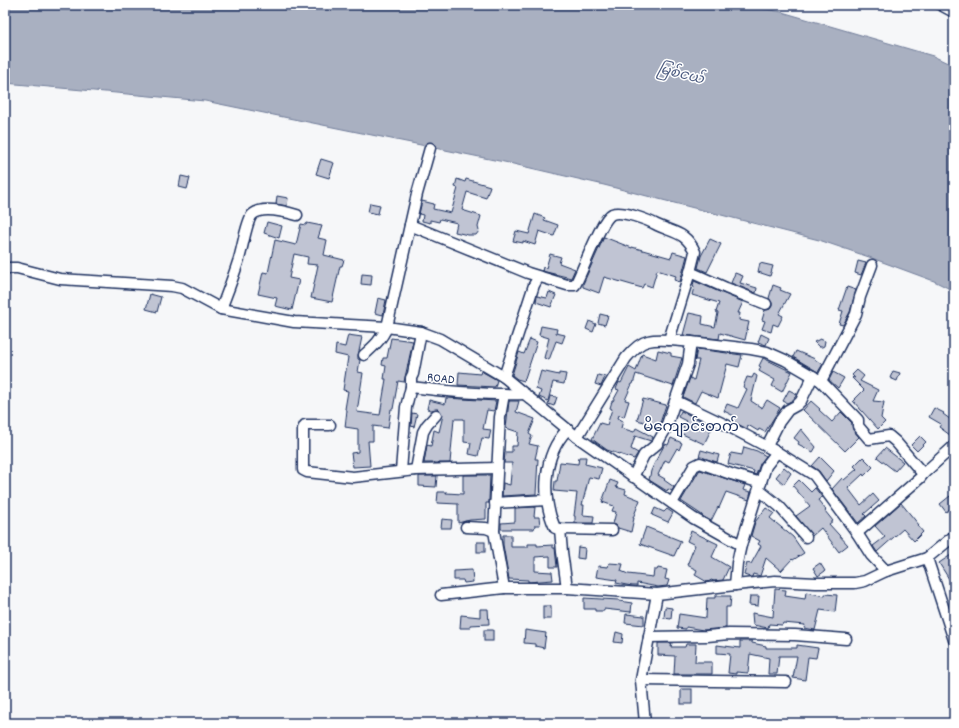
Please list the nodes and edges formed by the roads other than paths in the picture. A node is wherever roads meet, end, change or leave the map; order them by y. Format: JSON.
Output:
{"nodes":[{"id":1,"x":941,"y":5,"type":"edge"},
{"id":2,"x":954,"y":12,"type":"edge"},
{"id":3,"x":430,"y":148,"type":"dead end"},
{"id":4,"x":297,"y":215,"type":"dead end"},
{"id":5,"x":410,"y":225,"type":"junction"},
{"id":6,"x":872,"y":265,"type":"dead end"},
{"id":7,"x":5,"y":268,"type":"edge"},
{"id":8,"x":690,"y":272,"type":"junction"},
{"id":9,"x":541,"y":277,"type":"junction"},
{"id":10,"x":766,"y":304,"type":"dead end"},
{"id":11,"x":221,"y":309,"type":"junction"},
{"id":12,"x":387,"y":327,"type":"junction"},
{"id":13,"x":422,"y":332,"type":"junction"},
{"id":14,"x":669,"y":340,"type":"junction"},
{"id":15,"x":691,"y":342,"type":"junction"},
{"id":16,"x":364,"y":355,"type":"dead end"},
{"id":17,"x":504,"y":377,"type":"junction"},
{"id":18,"x":817,"y":378,"type":"junction"},
{"id":19,"x":411,"y":387,"type":"junction"},
{"id":20,"x":504,"y":394,"type":"junction"},
{"id":21,"x":525,"y":394,"type":"junction"},
{"id":22,"x":676,"y":401,"type":"junction"},
{"id":23,"x":436,"y":415,"type":"dead end"},
{"id":24,"x":330,"y":426,"type":"dead end"},
{"id":25,"x":567,"y":430,"type":"junction"},
{"id":26,"x":577,"y":437,"type":"junction"},
{"id":27,"x":767,"y":446,"type":"junction"},
{"id":28,"x":954,"y":446,"type":"edge"},
{"id":29,"x":777,"y":452,"type":"junction"},
{"id":30,"x":497,"y":468,"type":"junction"},
{"id":31,"x":416,"y":470,"type":"junction"},
{"id":32,"x":401,"y":471,"type":"junction"},
{"id":33,"x":924,"y":474,"type":"junction"},
{"id":34,"x":633,"y":476,"type":"junction"},
{"id":35,"x":760,"y":486,"type":"junction"},
{"id":36,"x":547,"y":500,"type":"junction"},
{"id":37,"x":496,"y":503,"type":"junction"},
{"id":38,"x":672,"y":503,"type":"junction"},
{"id":39,"x":466,"y":527,"type":"dead end"},
{"id":40,"x":560,"y":530,"type":"junction"},
{"id":41,"x":612,"y":530,"type":"dead end"},
{"id":42,"x":494,"y":531,"type":"junction"},
{"id":43,"x":857,"y":533,"type":"junction"},
{"id":44,"x":954,"y":536,"type":"edge"},
{"id":45,"x":806,"y":537,"type":"dead end"},
{"id":46,"x":741,"y":545,"type":"junction"},
{"id":47,"x":927,"y":558,"type":"junction"},
{"id":48,"x":886,"y":571,"type":"junction"},
{"id":49,"x":735,"y":585,"type":"junction"},
{"id":50,"x":504,"y":588,"type":"junction"},
{"id":51,"x":567,"y":588,"type":"junction"},
{"id":52,"x":656,"y":594,"type":"junction"},
{"id":53,"x":441,"y":595,"type":"dead end"},
{"id":54,"x":649,"y":637,"type":"junction"},
{"id":55,"x":846,"y":639,"type":"dead end"},
{"id":56,"x":954,"y":640,"type":"edge"},
{"id":57,"x":641,"y":680,"type":"junction"},
{"id":58,"x":786,"y":682,"type":"dead end"},
{"id":59,"x":645,"y":723,"type":"edge"}],
"edges":[{"from":1,"to":2,"type":"street"},
{"from":3,"to":5,"type":"street"},
{"from":4,"to":11,"type":"street"},
{"from":5,"to":9,"type":"street"},
{"from":5,"to":12,"type":"street"},
{"from":6,"to":18,"type":"street"},
{"from":7,"to":11,"type":"street"},
{"from":8,"to":9,"type":"street"},
{"from":8,"to":10,"type":"street"},
{"from":8,"to":14,"type":"street"},
{"from":9,"to":17,"type":"street"},
{"from":11,"to":12,"type":"street"},
{"from":12,"to":13,"type":"street"},
{"from":12,"to":16,"type":"street"},
{"from":13,"to":17,"type":"street"},
{"from":13,"to":19,"type":"street","name":"ROAD"},
{"from":14,"to":15,"type":"street"},
{"from":14,"to":26,"type":"street"},
{"from":15,"to":18,"type":"street"},
{"from":15,"to":22,"type":"street"},
{"from":17,"to":21,"type":"street"},
{"from":18,"to":27,"type":"street"},
{"from":18,"to":33,"type":"street"},
{"from":19,"to":20,"type":"street","name":"ROAD"},
{"from":19,"to":32,"type":"street"},
{"from":20,"to":21,"type":"street","name":"ROAD"},
{"from":20,"to":30,"type":"street"},
{"from":21,"to":25,"type":"street"},
{"from":22,"to":27,"type":"street"},
{"from":22,"to":34,"type":"street"},
{"from":23,"to":31,"type":"street"},
{"from":24,"to":32,"type":"street"},
{"from":25,"to":26,"type":"street"},
{"from":25,"to":36,"type":"street"},
{"from":26,"to":34,"type":"street"},
{"from":27,"to":29,"type":"street"},
{"from":28,"to":33,"type":"street"},
{"from":29,"to":35,"type":"street"},
{"from":29,"to":43,"type":"street"},
{"from":30,"to":31,"type":"street"},
{"from":30,"to":37,"type":"street"},
{"from":31,"to":32,"type":"street"},
{"from":33,"to":43,"type":"street"},
{"from":34,"to":38,"type":"street"},
{"from":35,"to":38,"type":"street"},
{"from":35,"to":45,"type":"street"},
{"from":35,"to":46,"type":"street"},
{"from":36,"to":37,"type":"street"},
{"from":36,"to":40,"type":"street"},
{"from":37,"to":42,"type":"street"},
{"from":38,"to":46,"type":"street"},
{"from":39,"to":42,"type":"street"},
{"from":40,"to":41,"type":"street"},
{"from":40,"to":51,"type":"street"},
{"from":42,"to":50,"type":"street"},
{"from":43,"to":48,"type":"street"},
{"from":44,"to":47,"type":"street"},
{"from":46,"to":49,"type":"street"},
{"from":47,"to":48,"type":"street"},
{"from":47,"to":56,"type":"street"},
{"from":48,"to":49,"type":"street"},
{"from":49,"to":52,"type":"street"},
{"from":50,"to":51,"type":"street"},
{"from":50,"to":53,"type":"street"},
{"from":51,"to":52,"type":"street"},
{"from":52,"to":54,"type":"street"},
{"from":54,"to":55,"type":"street"},
{"from":54,"to":57,"type":"street"},
{"from":57,"to":58,"type":"street"},
{"from":57,"to":59,"type":"street"}]}
